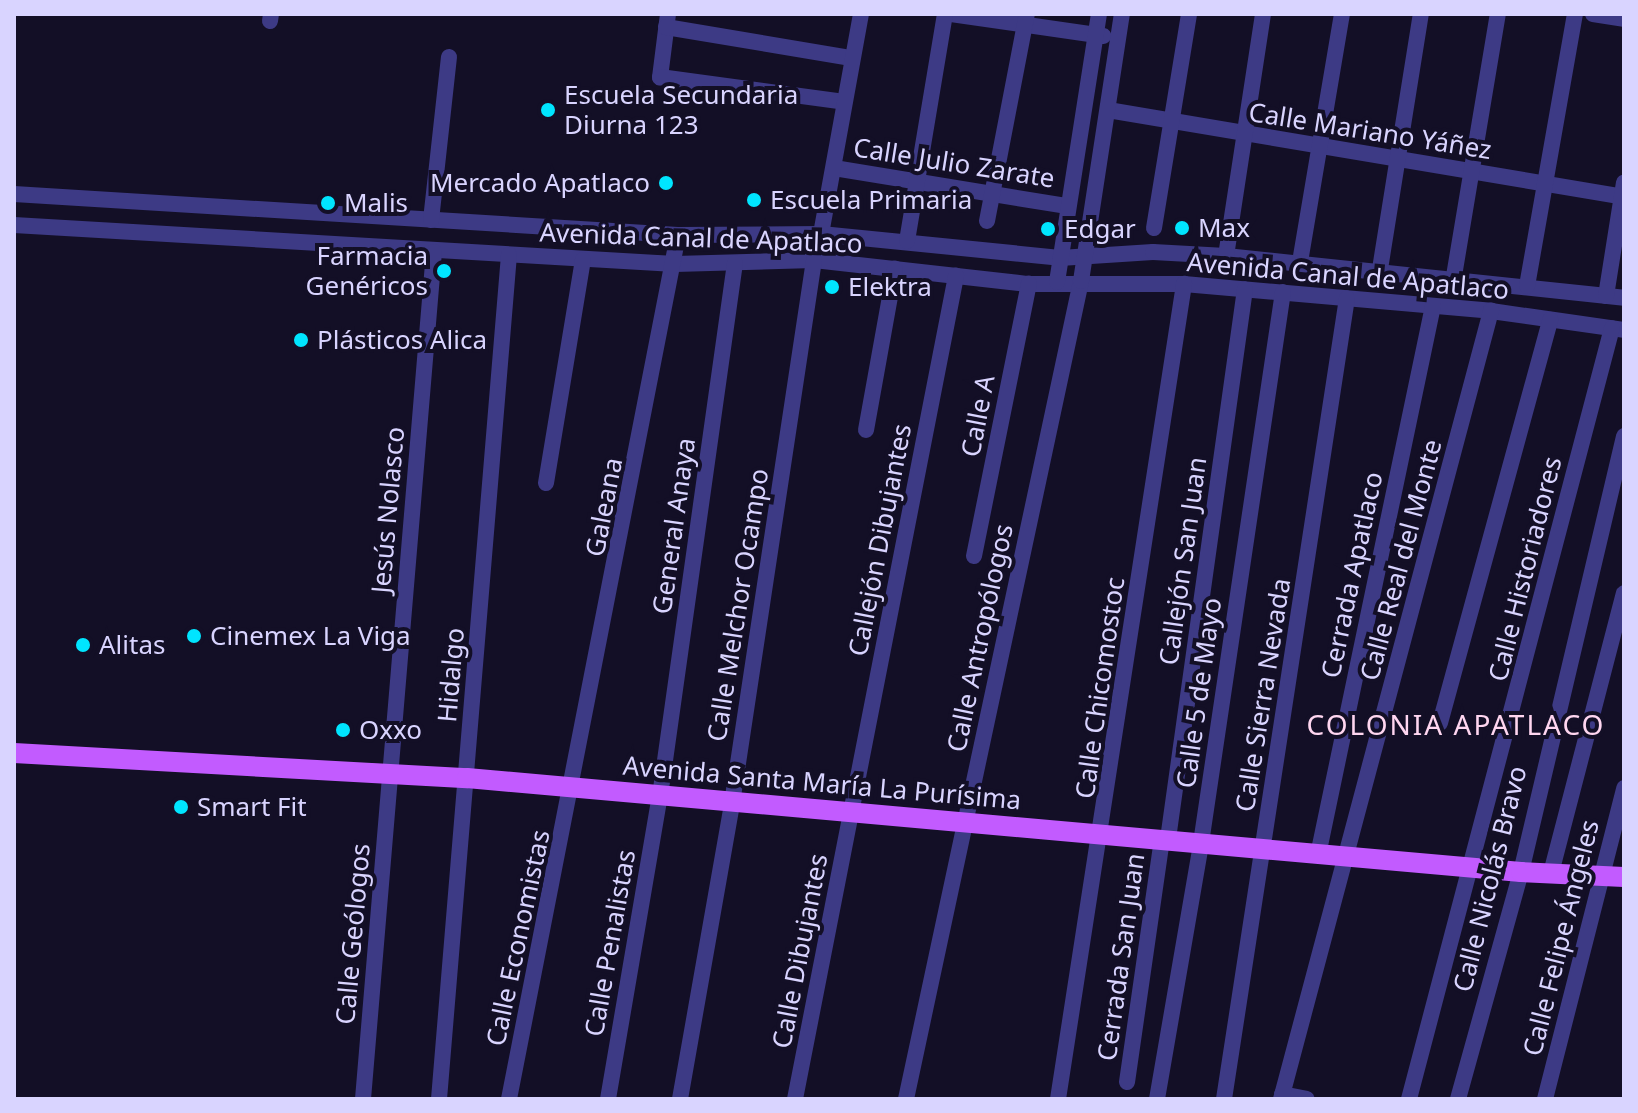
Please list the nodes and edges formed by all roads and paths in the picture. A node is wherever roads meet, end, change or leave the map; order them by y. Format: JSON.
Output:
{"nodes":[{"id":1,"x":861,"y":14,"type":"edge"},
{"id":2,"x":948,"y":14,"type":"edge"},
{"id":3,"x":1099,"y":14,"type":"edge"},
{"id":4,"x":1122,"y":14,"type":"edge"},
{"id":5,"x":1189,"y":14,"type":"edge"},
{"id":6,"x":1263,"y":14,"type":"edge"},
{"id":7,"x":1342,"y":14,"type":"edge"},
{"id":8,"x":1421,"y":14,"type":"edge"},
{"id":9,"x":1498,"y":14,"type":"edge"},
{"id":10,"x":1575,"y":14,"type":"edge"},
{"id":11,"x":1593,"y":14,"type":"edge"},
{"id":12,"x":1624,"y":19,"type":"edge"},
{"id":13,"x":667,"y":20,"type":"edge"},
{"id":14,"x":1026,"y":20,"type":"edge"},
{"id":15,"x":1096,"y":35,"type":"junction"},
{"id":16,"x":1118,"y":38,"type":"junction"},
{"id":17,"x":449,"y":57,"type":"dead end"},
{"id":18,"x":851,"y":58,"type":"junction"},
{"id":19,"x":844,"y":102,"type":"junction"},
{"id":20,"x":1108,"y":110,"type":"junction"},
{"id":21,"x":1172,"y":119,"type":"junction"},
{"id":22,"x":1246,"y":135,"type":"junction"},
{"id":23,"x":1321,"y":147,"type":"junction"},
{"id":24,"x":1397,"y":161,"type":"junction"},
{"id":25,"x":834,"y":168,"type":"junction"},
{"id":26,"x":1473,"y":172,"type":"junction"},
{"id":27,"x":918,"y":180,"type":"junction"},
{"id":28,"x":1547,"y":184,"type":"junction"},
{"id":29,"x":1623,"y":192,"type":"edge"},
{"id":30,"x":14,"y":194,"type":"edge"},
{"id":31,"x":992,"y":195,"type":"junction"},
{"id":32,"x":1066,"y":206,"type":"junction"},
{"id":33,"x":431,"y":220,"type":"junction"},
{"id":34,"x":987,"y":221,"type":"dead end"},
{"id":35,"x":14,"y":225,"type":"edge"},
{"id":36,"x":1154,"y":228,"type":"dead end"},
{"id":37,"x":821,"y":234,"type":"junction"},
{"id":38,"x":678,"y":235,"type":"junction"},
{"id":39,"x":907,"y":241,"type":"junction"},
{"id":40,"x":434,"y":252,"type":"junction"},
{"id":41,"x":509,"y":255,"type":"junction"},
{"id":42,"x":1084,"y":255,"type":"junction"},
{"id":43,"x":1226,"y":256,"type":"junction"},
{"id":44,"x":1060,"y":258,"type":"junction"},
{"id":45,"x":583,"y":260,"type":"junction"},
{"id":46,"x":814,"y":260,"type":"junction"},
{"id":47,"x":1300,"y":262,"type":"junction"},
{"id":48,"x":735,"y":263,"type":"junction"},
{"id":49,"x":675,"y":264,"type":"junction"},
{"id":50,"x":895,"y":269,"type":"junction"},
{"id":51,"x":1380,"y":269,"type":"junction"},
{"id":52,"x":956,"y":276,"type":"junction"},
{"id":53,"x":1454,"y":276,"type":"junction"},
{"id":54,"x":1081,"y":281,"type":"junction"},
{"id":55,"x":1057,"y":282,"type":"junction"},
{"id":56,"x":1029,"y":284,"type":"junction"},
{"id":57,"x":1184,"y":284,"type":"junction"},
{"id":58,"x":1527,"y":286,"type":"junction"},
{"id":59,"x":1245,"y":289,"type":"junction"},
{"id":60,"x":1283,"y":292,"type":"junction"},
{"id":61,"x":1606,"y":296,"type":"junction"},
{"id":62,"x":1347,"y":298,"type":"junction"},
{"id":63,"x":1624,"y":298,"type":"edge"},
{"id":64,"x":1433,"y":306,"type":"junction"},
{"id":65,"x":1491,"y":311,"type":"junction"},
{"id":66,"x":1550,"y":320,"type":"junction"},
{"id":67,"x":1618,"y":329,"type":"edge"},
{"id":68,"x":866,"y":430,"type":"dead end"},
{"id":69,"x":1624,"y":436,"type":"edge"},
{"id":70,"x":546,"y":483,"type":"dead end"},
{"id":71,"x":974,"y":556,"type":"dead end"},
{"id":72,"x":1624,"y":593,"type":"edge"},
{"id":73,"x":1440,"y":723,"type":"dead end"},
{"id":74,"x":14,"y":753,"type":"edge"},
{"id":75,"x":391,"y":773,"type":"junction"},
{"id":76,"x":467,"y":778,"type":"junction"},
{"id":77,"x":574,"y":788,"type":"junction"},
{"id":78,"x":1624,"y":788,"type":"edge"},
{"id":79,"x":660,"y":796,"type":"junction"},
{"id":80,"x":732,"y":803,"type":"junction"},
{"id":81,"x":851,"y":812,"type":"junction"},
{"id":82,"x":966,"y":820,"type":"junction"},
{"id":83,"x":1102,"y":834,"type":"junction"},
{"id":84,"x":1165,"y":839,"type":"junction"},
{"id":85,"x":1201,"y":843,"type":"junction"},
{"id":86,"x":1264,"y":849,"type":"junction"},
{"id":87,"x":1318,"y":855,"type":"junction"},
{"id":88,"x":1349,"y":858,"type":"junction"},
{"id":89,"x":1474,"y":867,"type":"junction"},
{"id":90,"x":1521,"y":872,"type":"junction"},
{"id":91,"x":1551,"y":873,"type":"junction"},
{"id":92,"x":1601,"y":876,"type":"junction"},
{"id":93,"x":1624,"y":877,"type":"edge"},
{"id":94,"x":1127,"y":1082,"type":"dead end"},
{"id":95,"x":1282,"y":1096,"type":"edge"},
{"id":96,"x":363,"y":1099,"type":"edge"},
{"id":97,"x":439,"y":1099,"type":"edge"},
{"id":98,"x":509,"y":1099,"type":"edge"},
{"id":99,"x":608,"y":1099,"type":"edge"},
{"id":100,"x":680,"y":1099,"type":"edge"},
{"id":101,"x":795,"y":1099,"type":"edge"},
{"id":102,"x":906,"y":1099,"type":"edge"},
{"id":103,"x":1058,"y":1099,"type":"edge"},
{"id":104,"x":1157,"y":1099,"type":"edge"},
{"id":105,"x":1224,"y":1099,"type":"edge"},
{"id":106,"x":1307,"y":1099,"type":"edge"},
{"id":107,"x":1409,"y":1099,"type":"edge"},
{"id":108,"x":1458,"y":1099,"type":"edge"},
{"id":109,"x":1545,"y":1099,"type":"edge"}],
"edges":[{"from":1,"to":18,"type":"street"},
{"from":2,"to":14,"type":"street"},
{"from":2,"to":27,"type":"street"},
{"from":3,"to":15,"type":"street"},
{"from":4,"to":16,"type":"street"},
{"from":5,"to":21,"type":"street"},
{"from":6,"to":22,"type":"street"},
{"from":7,"to":23,"type":"street"},
{"from":8,"to":24,"type":"street"},
{"from":9,"to":26,"type":"street"},
{"from":10,"to":28,"type":"street"},
{"from":11,"to":12,"type":"street"},
{"from":13,"to":18,"type":"street"},
{"from":13,"to":19,"type":"street"},
{"from":14,"to":15,"type":"street"},
{"from":14,"to":31,"type":"street"},
{"from":15,"to":16,"type":"street"},
{"from":15,"to":32,"type":"street"},
{"from":16,"to":20,"type":"street"},
{"from":17,"to":33,"type":"street"},
{"from":18,"to":19,"type":"street"},
{"from":19,"to":25,"type":"street"},
{"from":20,"to":21,"type":"street","name":"Calle Mariano Yáñez"},
{"from":20,"to":42,"type":"street"},
{"from":21,"to":22,"type":"street","name":"Calle Mariano Yáñez"},
{"from":21,"to":36,"type":"street"},
{"from":22,"to":23,"type":"street","name":"Calle Mariano Yáñez"},
{"from":22,"to":43,"type":"street"},
{"from":23,"to":24,"type":"street","name":"Calle Mariano Yáñez"},
{"from":23,"to":47,"type":"street"},
{"from":24,"to":26,"type":"street","name":"Calle Mariano Yáñez"},
{"from":24,"to":51,"type":"street"},
{"from":25,"to":27,"type":"street","name":"Calle Julio Zarate"},
{"from":25,"to":37,"type":"street"},
{"from":26,"to":28,"type":"street","name":"Calle Mariano Yáñez"},
{"from":26,"to":53,"type":"street"},
{"from":27,"to":31,"type":"street","name":"Calle Julio Zarate"},
{"from":27,"to":39,"type":"street"},
{"from":28,"to":29,"type":"street","name":"Calle Mariano Yáñez"},
{"from":28,"to":58,"type":"street"},
{"from":29,"to":61,"type":"street"},
{"from":30,"to":33,"type":"street","name":"Avenida Canal de Apatlaco"},
{"from":31,"to":32,"type":"street","name":"Calle Julio Zarate"},
{"from":31,"to":34,"type":"street"},
{"from":32,"to":44,"type":"street"},
{"from":33,"to":38,"type":"street","name":"Avenida Canal de Apatlaco"},
{"from":35,"to":40,"type":"street","name":"Avenida Canal de Apatlaco"},
{"from":37,"to":38,"type":"street","name":"Avenida Canal de Apatlaco"},
{"from":37,"to":39,"type":"street","name":"Avenida Canal de Apatlaco"},
{"from":38,"to":49,"type":"street","name":"Galeana"},
{"from":39,"to":44,"type":"street","name":"Avenida Canal de Apatlaco"},
{"from":40,"to":41,"type":"street","name":"Avenida Canal de Apatlaco"},
{"from":40,"to":75,"type":"street","name":"Jesús Nolasco"},
{"from":41,"to":45,"type":"street","name":"Avenida Canal de Apatlaco"},
{"from":41,"to":76,"type":"street","name":"Hidalgo"},
{"from":42,"to":43,"type":"street","name":"Avenida Canal de Apatlaco"},
{"from":42,"to":44,"type":"street","name":"Avenida Canal de Apatlaco"},
{"from":42,"to":54,"type":"street"},
{"from":43,"to":47,"type":"street","name":"Avenida Canal de Apatlaco"},
{"from":44,"to":55,"type":"street"},
{"from":45,"to":49,"type":"street","name":"Avenida Canal de Apatlaco"},
{"from":45,"to":70,"type":"street"},
{"from":46,"to":48,"type":"street","name":"Avenida Canal de Apatlaco"},
{"from":46,"to":50,"type":"street","name":"Avenida Canal de Apatlaco"},
{"from":46,"to":80,"type":"street","name":"Calle Melchor Ocampo"},
{"from":47,"to":51,"type":"street","name":"Avenida Canal de Apatlaco"},
{"from":48,"to":49,"type":"street","name":"Avenida Canal de Apatlaco"},
{"from":48,"to":79,"type":"street","name":"General Anaya"},
{"from":49,"to":77,"type":"street","name":"Galeana"},
{"from":50,"to":52,"type":"street","name":"Avenida Canal de Apatlaco"},
{"from":50,"to":68,"type":"street"},
{"from":51,"to":53,"type":"street","name":"Avenida Canal de Apatlaco"},
{"from":52,"to":56,"type":"street","name":"Avenida Canal de Apatlaco"},
{"from":52,"to":81,"type":"street","name":"Callejón Dibujantes"},
{"from":53,"to":58,"type":"street","name":"Avenida Canal de Apatlaco"},
{"from":54,"to":55,"type":"street","name":"Avenida Canal de Apatlaco"},
{"from":54,"to":57,"type":"street","name":"Avenida Canal de Apatlaco"},
{"from":54,"to":82,"type":"street","name":"Calle Antropólogos"},
{"from":55,"to":56,"type":"street","name":"Avenida Canal de Apatlaco"},
{"from":56,"to":71,"type":"street","name":"Calle A"},
{"from":57,"to":59,"type":"street","name":"Avenida Canal de Apatlaco"},
{"from":57,"to":83,"type":"street","name":"Calle Chicomostoc"},
{"from":58,"to":61,"type":"street","name":"Avenida Canal de Apatlaco"},
{"from":59,"to":60,"type":"street","name":"Avenida Canal de Apatlaco"},
{"from":59,"to":84,"type":"street","name":"Callejón San Juan"},
{"from":60,"to":62,"type":"street","name":"Avenida Canal de Apatlaco"},
{"from":60,"to":85,"type":"street","name":"Calle 5 de Mayo"},
{"from":61,"to":63,"type":"street","name":"Avenida Canal de Apatlaco"},
{"from":62,"to":64,"type":"street","name":"Avenida Canal de Apatlaco"},
{"from":62,"to":86,"type":"street","name":"Calle Sierra Nevada"},
{"from":64,"to":65,"type":"street","name":"Avenida Canal de Apatlaco"},
{"from":64,"to":87,"type":"street","name":"Cerrada Apatlaco"},
{"from":65,"to":66,"type":"street","name":"Avenida Canal de Apatlaco"},
{"from":65,"to":88,"type":"street","name":"Calle Real del Monte"},
{"from":66,"to":67,"type":"street","name":"Avenida Canal de Apatlaco"},
{"from":66,"to":73,"type":"street"},
{"from":67,"to":89,"type":"street","name":"Calle Historiadores"},
{"from":69,"to":90,"type":"street","name":"Calle Nicolás Bravo"},
{"from":72,"to":91,"type":"street"},
{"from":74,"to":75,"type":"main road","name":"Avenida Santa María La Purísima"},
{"from":75,"to":76,"type":"main road","name":"Avenida Santa María La Purísima"},
{"from":75,"to":96,"type":"street","name":"Calle Geólogos"},
{"from":76,"to":77,"type":"main road","name":"Avenida Santa María La Purísima"},
{"from":76,"to":97,"type":"street","name":"Hidalgo"},
{"from":77,"to":79,"type":"main road","name":"Avenida Santa María La Purísima"},
{"from":77,"to":98,"type":"street","name":"Calle Economistas"},
{"from":78,"to":92,"type":"street","name":"Calle Felipe Ángeles"},
{"from":79,"to":80,"type":"main road","name":"Avenida Santa María La Purísima"},
{"from":79,"to":99,"type":"street","name":"Calle Penalistas"},
{"from":80,"to":81,"type":"main road","name":"Avenida Santa María La Purísima"},
{"from":80,"to":100,"type":"street","name":"Calle Melchor Ocampo"},
{"from":81,"to":82,"type":"main road","name":"Avenida Santa María La Purísima"},
{"from":81,"to":101,"type":"street","name":"Calle Dibujantes"},
{"from":82,"to":83,"type":"main road","name":"Avenida Santa María La Purísima"},
{"from":82,"to":102,"type":"street","name":"Calle Antropólogos"},
{"from":83,"to":84,"type":"main road","name":"Avenida Santa María La Purísima"},
{"from":83,"to":103,"type":"street","name":"Calle Chicomostoc"},
{"from":84,"to":85,"type":"main road","name":"Avenida Santa María La Purísima"},
{"from":84,"to":94,"type":"street","name":"Cerrada San Juan"},
{"from":85,"to":86,"type":"main road","name":"Avenida Santa María La Purísima"},
{"from":85,"to":104,"type":"street","name":"Calle 5 de Mayo"},
{"from":86,"to":87,"type":"main road","name":"Avenida Santa María La Purísima"},
{"from":86,"to":105,"type":"street","name":"Calle Sierra Nevada"},
{"from":87,"to":88,"type":"main road","name":"Avenida Santa María La Purísima"},
{"from":88,"to":89,"type":"main road","name":"Avenida Santa María La Purísima"},
{"from":88,"to":95,"type":"street","name":"Calle Real del Monte"},
{"from":89,"to":90,"type":"main road","name":"Avenida Santa María La Purísima"},
{"from":89,"to":107,"type":"street","name":"Calle Historiadores"},
{"from":90,"to":91,"type":"main road","name":"Avenida Santa María La Purísima"},
{"from":90,"to":108,"type":"street","name":"Calle Nicolás Bravo"},
{"from":91,"to":92,"type":"main road","name":"Avenida Santa María La Purísima"},
{"from":92,"to":93,"type":"main road","name":"Avenida Santa María La Purísima"},
{"from":92,"to":109,"type":"street","name":"Calle Felipe Ángeles"},
{"from":95,"to":106,"type":"street"}]}
